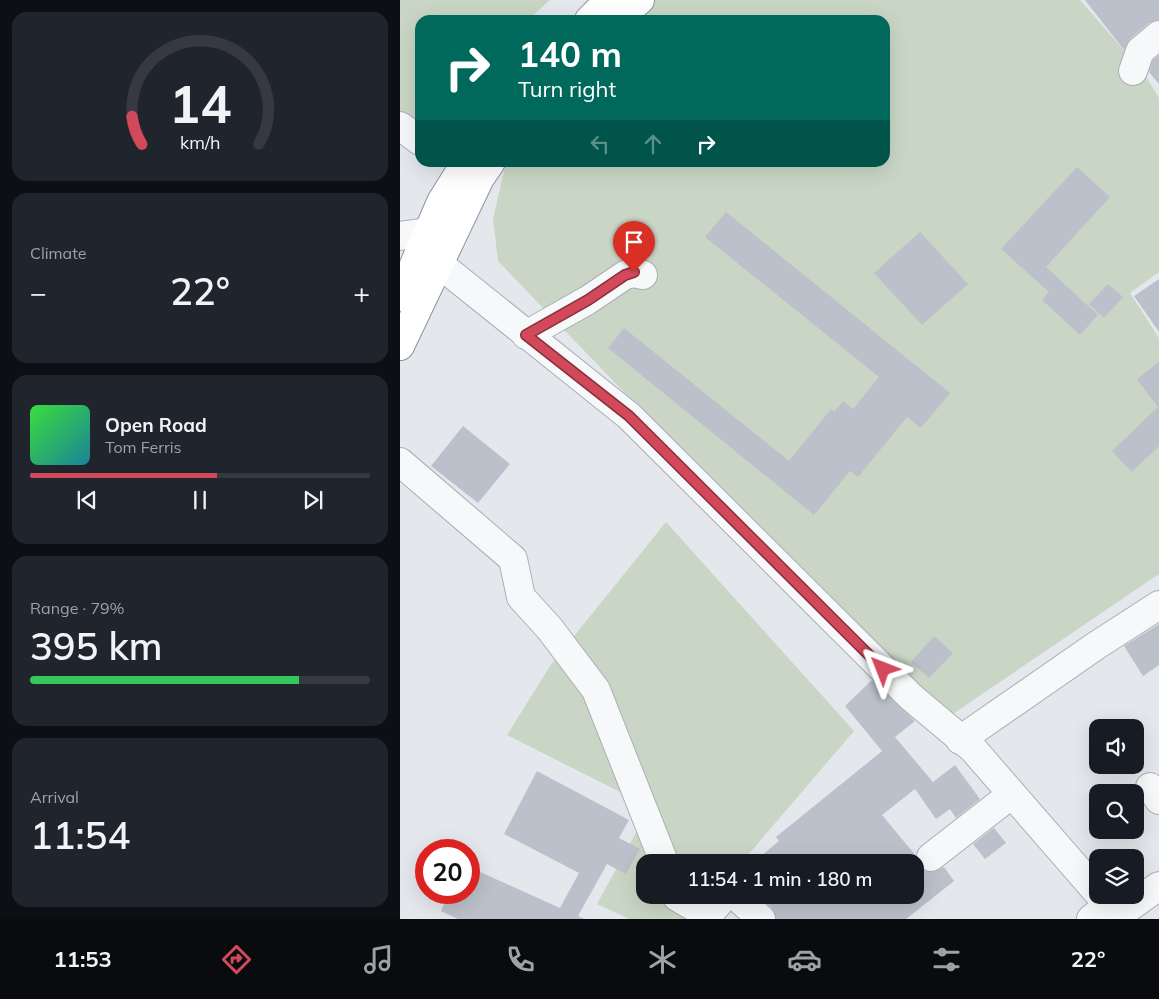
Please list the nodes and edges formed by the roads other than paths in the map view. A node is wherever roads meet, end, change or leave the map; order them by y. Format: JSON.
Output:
{"nodes":[{"id":1,"x":609,"y":0,"type":"edge"},
{"id":2,"x":640,"y":0,"type":"edge"},
{"id":3,"x":594,"y":15,"type":"edge"},
{"id":4,"x":624,"y":15,"type":"edge"},
{"id":5,"x":1159,"y":35,"type":"edge"},
{"id":6,"x":1132,"y":71,"type":"dead end"},
{"id":7,"x":400,"y":126,"type":"edge"},
{"id":8,"x":415,"y":137,"type":"edge"},
{"id":9,"x":458,"y":167,"type":"edge"},
{"id":10,"x":488,"y":167,"type":"edge"},
{"id":11,"x":428,"y":232,"type":"junction"},
{"id":12,"x":400,"y":236,"type":"edge"},
{"id":13,"x":438,"y":263,"type":"junction"},
{"id":14,"x":643,"y":275,"type":"dead end"},
{"id":15,"x":400,"y":297,"type":"edge"},
{"id":16,"x":526,"y":335,"type":"junction"},
{"id":17,"x":400,"y":346,"type":"edge"},
{"id":18,"x":400,"y":462,"type":"edge"},
{"id":19,"x":1159,"y":605,"type":"edge"},
{"id":20,"x":960,"y":740,"type":"junction"},
{"id":21,"x":1012,"y":794,"type":"junction"},
{"id":22,"x":661,"y":854,"type":"edge"},
{"id":23,"x":931,"y":857,"type":"dead end"},
{"id":24,"x":1159,"y":886,"type":"edge"},
{"id":25,"x":677,"y":904,"type":"edge"},
{"id":26,"x":718,"y":904,"type":"edge"},
{"id":27,"x":745,"y":904,"type":"edge"},
{"id":28,"x":1106,"y":908,"type":"edge"},
{"id":29,"x":761,"y":919,"type":"edge"}],
"edges":[{"from":1,"to":3,"type":"highway"},
{"from":2,"to":4,"type":"highway"},
{"from":5,"to":6,"type":"street"},
{"from":7,"to":8,"type":"street"},
{"from":9,"to":11,"type":"highway"},
{"from":10,"to":13,"type":"highway"},
{"from":11,"to":12,"type":"street"},
{"from":11,"to":15,"type":"highway"},
{"from":13,"to":16,"type":"street"},
{"from":13,"to":17,"type":"highway"},
{"from":14,"to":16,"type":"street"},
{"from":16,"to":20,"type":"street"},
{"from":18,"to":22,"type":"street"},
{"from":19,"to":20,"type":"street"},
{"from":20,"to":21,"type":"street"},
{"from":21,"to":23,"type":"street"},
{"from":21,"to":28,"type":"street"},
{"from":24,"to":28,"type":"street"},
{"from":25,"to":26,"type":"street"},
{"from":27,"to":29,"type":"street"}]}
